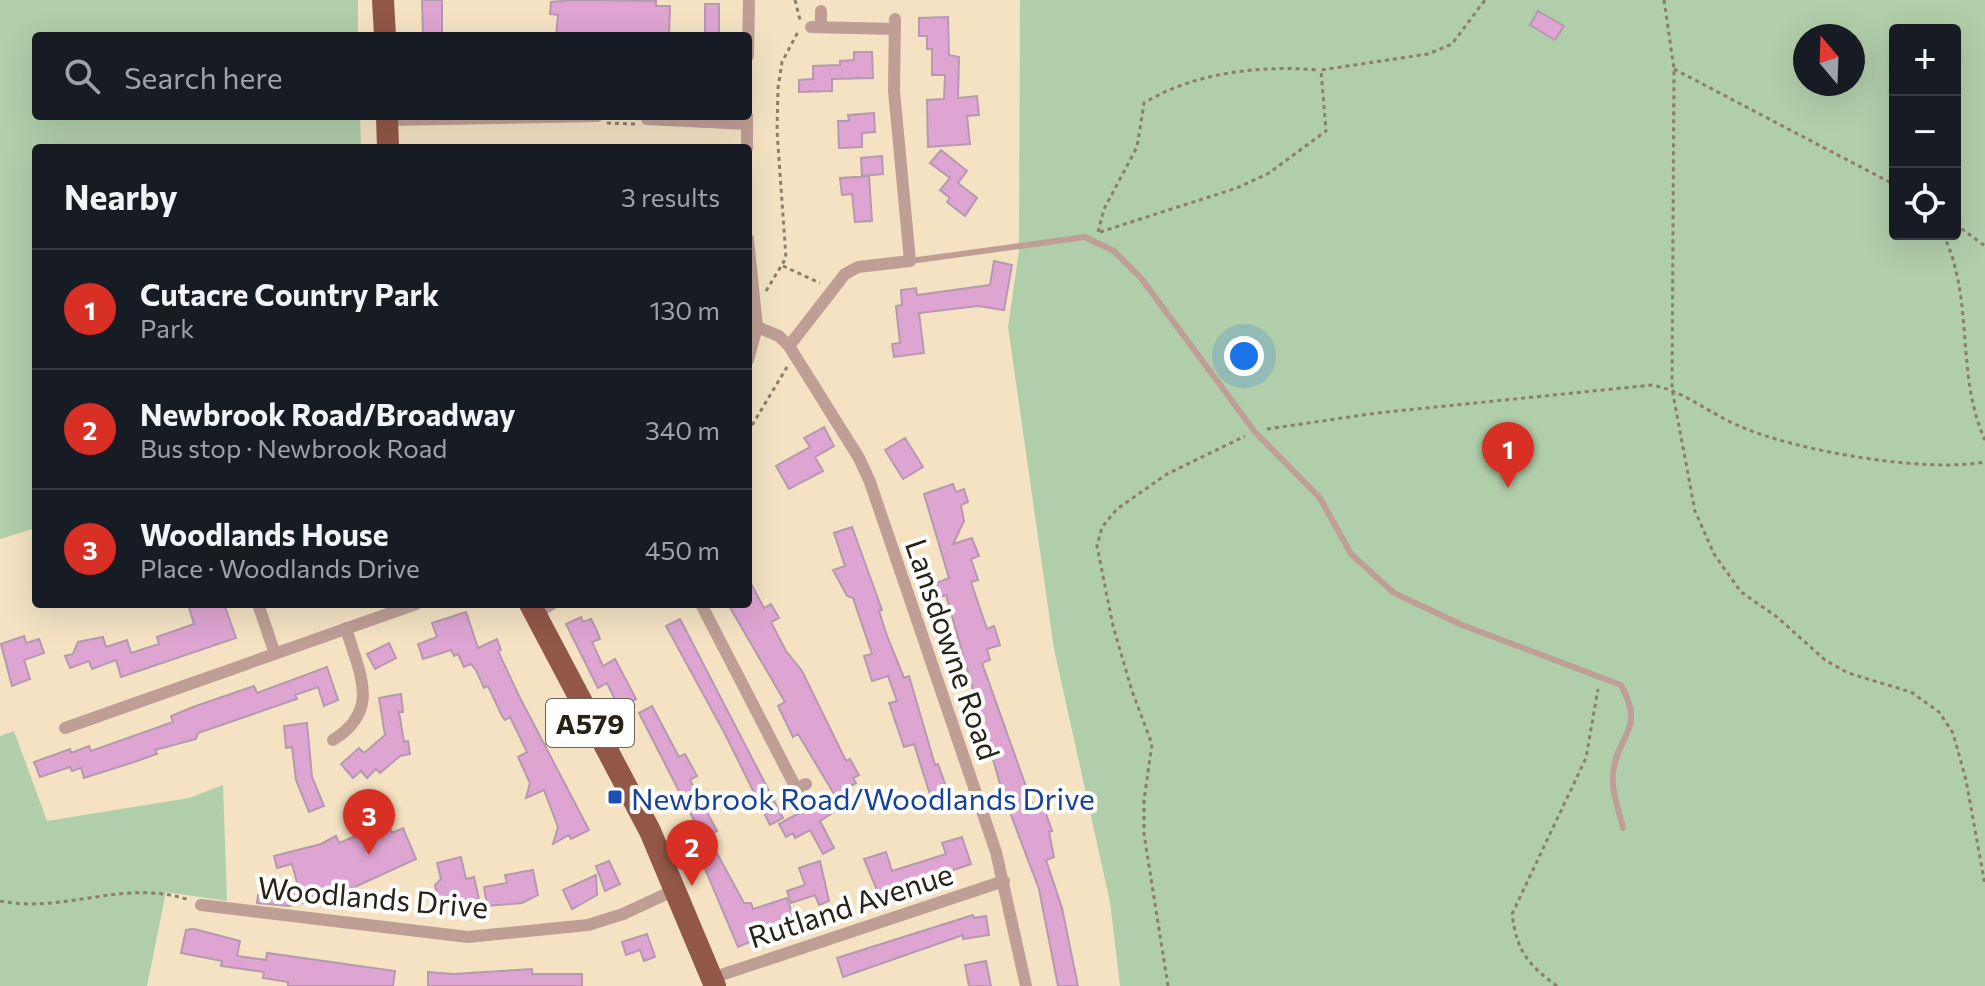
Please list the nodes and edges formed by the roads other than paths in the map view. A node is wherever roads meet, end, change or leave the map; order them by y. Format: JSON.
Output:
{"nodes":[{"id":1,"x":383,"y":0,"type":"edge"},
{"id":2,"x":749,"y":0,"type":"edge"},
{"id":3,"x":821,"y":11,"type":"dead end"},
{"id":4,"x":385,"y":32,"type":"edge"},
{"id":5,"x":748,"y":32,"type":"edge"},
{"id":6,"x":387,"y":120,"type":"edge"},
{"id":7,"x":747,"y":120,"type":"edge"},
{"id":8,"x":647,"y":121,"type":"edge"},
{"id":9,"x":388,"y":144,"type":"edge"},
{"id":10,"x":747,"y":144,"type":"edge"},
{"id":11,"x":910,"y":261,"type":"junction"},
{"id":12,"x":752,"y":280,"type":"edge"},
{"id":13,"x":757,"y":327,"type":"junction"},
{"id":14,"x":752,"y":345,"type":"edge"},
{"id":15,"x":791,"y":349,"type":"junction"},
{"id":16,"x":259,"y":608,"type":"edge"},
{"id":17,"x":404,"y":608,"type":"edge"},
{"id":18,"x":539,"y":608,"type":"edge"},
{"id":19,"x":703,"y":608,"type":"edge"},
{"id":20,"x":346,"y":628,"type":"junction"},
{"id":21,"x":275,"y":654,"type":"junction"},
{"id":22,"x":65,"y":728,"type":"dead end"},
{"id":23,"x":333,"y":740,"type":"dead end"},
{"id":24,"x":796,"y":788,"type":"dead end"},
{"id":25,"x":1623,"y":828,"type":"dead end"},
{"id":26,"x":1004,"y":881,"type":"junction"},
{"id":27,"x":677,"y":889,"type":"junction"},
{"id":28,"x":201,"y":905,"type":"road end"},
{"id":29,"x":714,"y":982,"type":"edge"},
{"id":30,"x":1026,"y":986,"type":"edge"}],
"edges":[{"from":1,"to":4,"type":"highway"},
{"from":2,"to":5,"type":"street"},
{"from":3,"to":11,"type":"street"},
{"from":6,"to":9,"type":"highway"},
{"from":7,"to":8,"type":"street"},
{"from":7,"to":10,"type":"street"},
{"from":11,"to":15,"type":"street"},
{"from":11,"to":25,"type":"lane"},
{"from":12,"to":13,"type":"street"},
{"from":13,"to":14,"type":"street"},
{"from":13,"to":15,"type":"street"},
{"from":15,"to":26,"type":"street","name":"Lansdowne Road"},
{"from":16,"to":21,"type":"street"},
{"from":17,"to":20,"type":"street"},
{"from":18,"to":27,"type":"highway","number":"A579"},
{"from":19,"to":24,"type":"street"},
{"from":20,"to":21,"type":"street"},
{"from":20,"to":23,"type":"street"},
{"from":21,"to":22,"type":"street"},
{"from":26,"to":29,"type":"street","name":"Rutland Avenue"},
{"from":26,"to":30,"type":"street","name":"Lansdowne Road"},
{"from":27,"to":28,"type":"street","name":"Woodlands Drive"},
{"from":27,"to":29,"type":"highway","number":"A579"}]}
